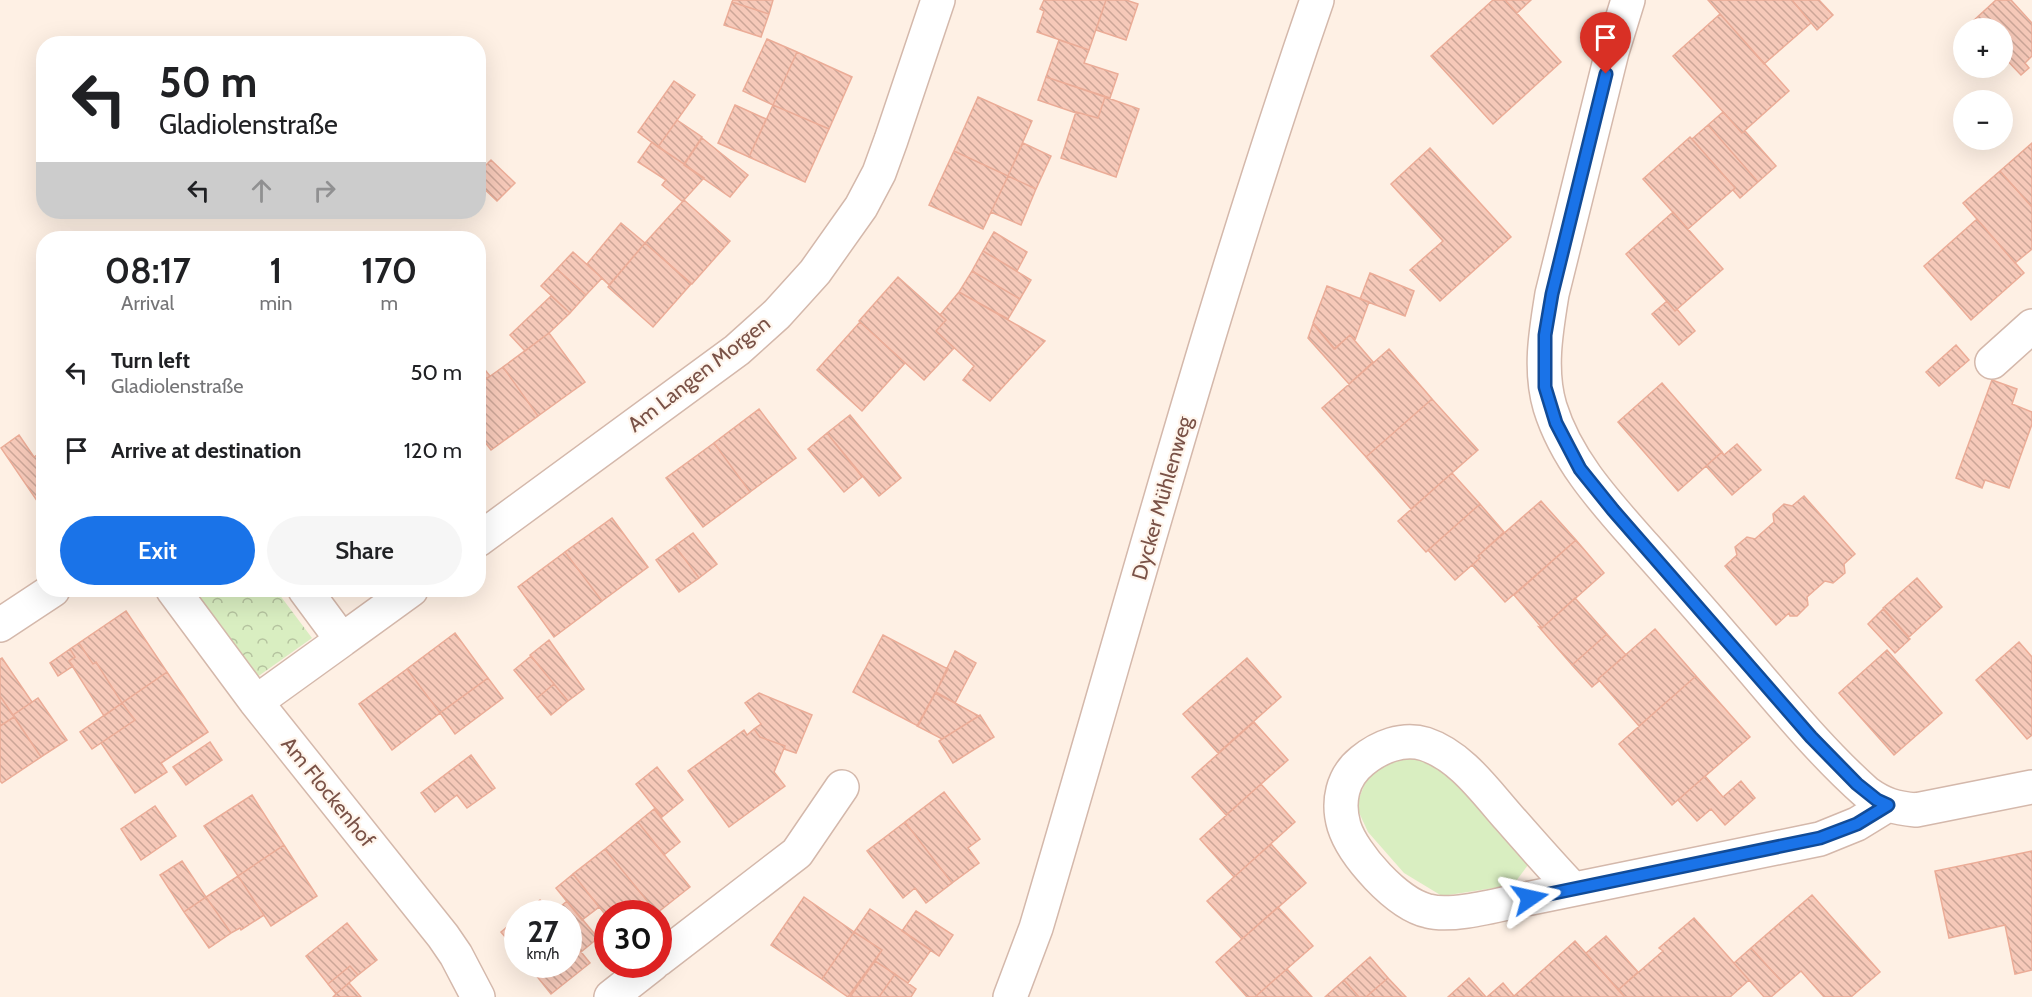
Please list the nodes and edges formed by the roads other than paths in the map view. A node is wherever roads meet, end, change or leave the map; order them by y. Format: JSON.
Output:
{"nodes":[{"id":1,"x":938,"y":0,"type":"edge"},
{"id":2,"x":1317,"y":0,"type":"edge"},
{"id":3,"x":1628,"y":0,"type":"edge"},
{"id":4,"x":2032,"y":326,"type":"edge"},
{"id":5,"x":1992,"y":362,"type":"dead end"},
{"id":6,"x":486,"y":534,"type":"edge"},
{"id":7,"x":42,"y":597,"type":"edge"},
{"id":8,"x":178,"y":597,"type":"edge"},
{"id":9,"x":310,"y":597,"type":"edge"},
{"id":10,"x":401,"y":597,"type":"edge"},
{"id":11,"x":0,"y":625,"type":"edge"},
{"id":12,"x":342,"y":640,"type":"junction"},
{"id":13,"x":256,"y":702,"type":"junction"},
{"id":14,"x":842,"y":787,"type":"dead end"},
{"id":15,"x":2032,"y":787,"type":"edge"},
{"id":16,"x":1888,"y":805,"type":"junction"},
{"id":17,"x":1573,"y":889,"type":"junction"},
{"id":18,"x":672,"y":949,"type":"edge"},
{"id":19,"x":635,"y":978,"type":"edge"},
{"id":20,"x":478,"y":997,"type":"edge"},
{"id":21,"x":611,"y":997,"type":"edge"},
{"id":22,"x":1010,"y":997,"type":"edge"}],
"edges":[{"from":1,"to":6,"type":"street","name":"Am Langen Morgen"},
{"from":2,"to":22,"type":"street","name":"Dycker Mühlenweg"},
{"from":3,"to":16,"type":"street"},
{"from":4,"to":5,"type":"street"},
{"from":7,"to":11,"type":"street"},
{"from":8,"to":13,"type":"street","name":"Am Flockenhof"},
{"from":9,"to":12,"type":"street"},
{"from":10,"to":12,"type":"street"},
{"from":12,"to":13,"type":"street"},
{"from":13,"to":20,"type":"street","name":"Am Flockenhof"},
{"from":14,"to":18,"type":"street"},
{"from":15,"to":16,"type":"street"},
{"from":16,"to":17,"type":"street"},
{"from":17,"to":17,"type":"street"},
{"from":19,"to":21,"type":"street"}]}
